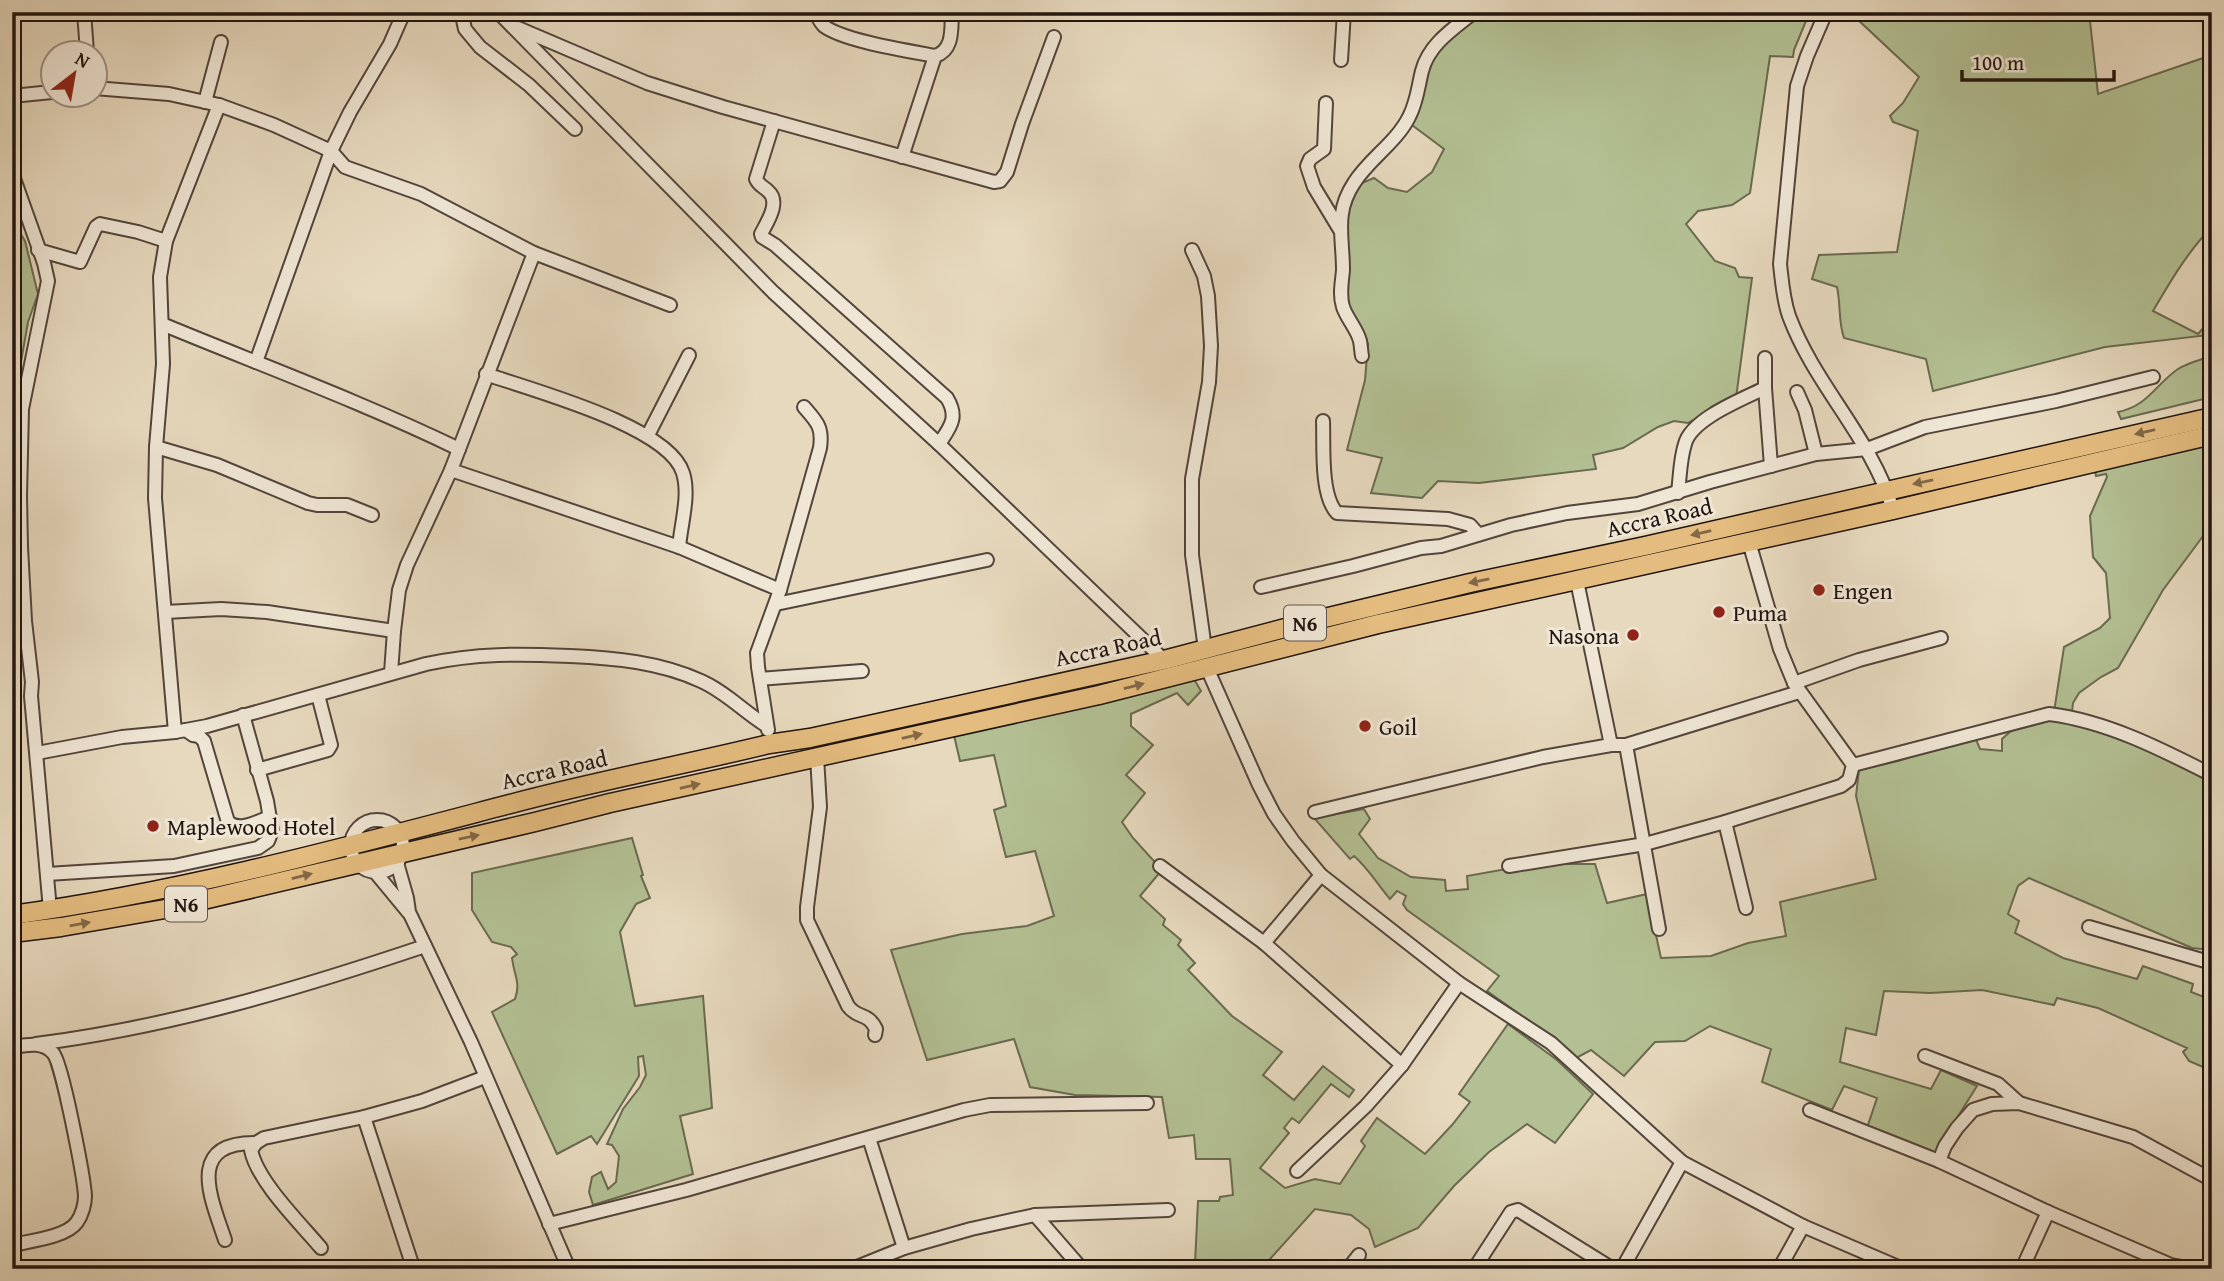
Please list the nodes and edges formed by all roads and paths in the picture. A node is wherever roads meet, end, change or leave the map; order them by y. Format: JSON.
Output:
{"nodes":[{"id":1,"x":84,"y":12,"type":"edge"},
{"id":2,"x":404,"y":12,"type":"edge"},
{"id":3,"x":458,"y":12,"type":"edge"},
{"id":4,"x":498,"y":12,"type":"edge"},
{"id":5,"x":816,"y":12,"type":"edge"},
{"id":6,"x":952,"y":12,"type":"edge"},
{"id":7,"x":1344,"y":12,"type":"edge"},
{"id":8,"x":1474,"y":12,"type":"edge"},
{"id":9,"x":1826,"y":12,"type":"edge"},
{"id":10,"x":512,"y":25,"type":"junction"},
{"id":11,"x":1054,"y":37,"type":"dead end"},
{"id":12,"x":86,"y":38,"type":"edge"},
{"id":13,"x":221,"y":42,"type":"dead end"},
{"id":14,"x":935,"y":56,"type":"junction"},
{"id":15,"x":1341,"y":60,"type":"dead end"},
{"id":16,"x":108,"y":89,"type":"edge"},
{"id":17,"x":38,"y":93,"type":"edge"},
{"id":18,"x":12,"y":96,"type":"edge"},
{"id":19,"x":205,"y":102,"type":"junction"},
{"id":20,"x":1326,"y":103,"type":"dead end"},
{"id":21,"x":219,"y":105,"type":"junction"},
{"id":22,"x":774,"y":121,"type":"junction"},
{"id":23,"x":575,"y":129,"type":"dead end"},
{"id":24,"x":331,"y":151,"type":"junction"},
{"id":25,"x":902,"y":157,"type":"junction"},
{"id":26,"x":12,"y":173,"type":"edge"},
{"id":27,"x":1340,"y":230,"type":"junction"},
{"id":28,"x":166,"y":241,"type":"junction"},
{"id":29,"x":38,"y":250,"type":"junction"},
{"id":30,"x":1192,"y":250,"type":"dead end"},
{"id":31,"x":534,"y":253,"type":"junction"},
{"id":32,"x":670,"y":304,"type":"dead end"},
{"id":33,"x":162,"y":324,"type":"junction"},
{"id":34,"x":690,"y":355,"type":"dead end"},
{"id":35,"x":1362,"y":356,"type":"dead end"},
{"id":36,"x":1765,"y":358,"type":"dead end"},
{"id":37,"x":256,"y":362,"type":"junction"},
{"id":38,"x":486,"y":374,"type":"junction"},
{"id":39,"x":2153,"y":377,"type":"dead end"},
{"id":40,"x":1765,"y":388,"type":"junction"},
{"id":41,"x":1797,"y":392,"type":"dead end"},
{"id":42,"x":804,"y":407,"type":"dead end"},
{"id":43,"x":2212,"y":417,"type":"edge"},
{"id":44,"x":1323,"y":421,"type":"dead end"},
{"id":45,"x":648,"y":435,"type":"junction"},
{"id":46,"x":2212,"y":435,"type":"edge"},
{"id":47,"x":939,"y":444,"type":"junction"},
{"id":48,"x":156,"y":447,"type":"junction"},
{"id":49,"x":459,"y":449,"type":"junction"},
{"id":50,"x":1867,"y":449,"type":"junction"},
{"id":51,"x":1816,"y":454,"type":"junction"},
{"id":52,"x":1771,"y":466,"type":"junction"},
{"id":53,"x":451,"y":470,"type":"junction"},
{"id":54,"x":1887,"y":490,"type":"junction"},
{"id":55,"x":1678,"y":493,"type":"junction"},
{"id":56,"x":1893,"y":510,"type":"junction"},
{"id":57,"x":372,"y":515,"type":"dead end"},
{"id":58,"x":1478,"y":534,"type":"junction"},
{"id":59,"x":1749,"y":542,"type":"junction"},
{"id":60,"x":679,"y":547,"type":"junction"},
{"id":61,"x":987,"y":560,"type":"dead end"},
{"id":62,"x":1577,"y":581,"type":"junction"},
{"id":63,"x":1261,"y":587,"type":"dead end"},
{"id":64,"x":780,"y":590,"type":"junction"},
{"id":65,"x":776,"y":604,"type":"junction"},
{"id":66,"x":165,"y":612,"type":"junction"},
{"id":67,"x":394,"y":631,"type":"junction"},
{"id":68,"x":1941,"y":638,"type":"dead end"},
{"id":69,"x":1205,"y":649,"type":"junction"},
{"id":70,"x":1164,"y":660,"type":"junction"},
{"id":71,"x":1207,"y":668,"type":"junction"},
{"id":72,"x":862,"y":671,"type":"dead end"},
{"id":73,"x":391,"y":673,"type":"junction"},
{"id":74,"x":761,"y":679,"type":"junction"},
{"id":75,"x":1796,"y":688,"type":"junction"},
{"id":76,"x":318,"y":695,"type":"junction"},
{"id":77,"x":243,"y":715,"type":"junction"},
{"id":78,"x":180,"y":731,"type":"junction"},
{"id":79,"x":768,"y":735,"type":"junction"},
{"id":80,"x":1626,"y":744,"type":"junction"},
{"id":81,"x":1611,"y":745,"type":"junction"},
{"id":82,"x":37,"y":753,"type":"junction"},
{"id":83,"x":817,"y":757,"type":"junction"},
{"id":84,"x":1853,"y":765,"type":"junction"},
{"id":85,"x":257,"y":770,"type":"junction"},
{"id":86,"x":2212,"y":775,"type":"edge"},
{"id":87,"x":608,"y":782,"type":"junction"},
{"id":88,"x":610,"y":803,"type":"junction"},
{"id":89,"x":1315,"y":812,"type":"dead end"},
{"id":90,"x":270,"y":817,"type":"junction"},
{"id":91,"x":1725,"y":822,"type":"junction"},
{"id":92,"x":398,"y":832,"type":"junction"},
{"id":93,"x":351,"y":844,"type":"junction"},
{"id":94,"x":1644,"y":844,"type":"junction"},
{"id":95,"x":400,"y":858,"type":"junction"},
{"id":96,"x":358,"y":863,"type":"junction"},
{"id":97,"x":1160,"y":866,"type":"dead end"},
{"id":98,"x":1508,"y":866,"type":"dead end"},
{"id":99,"x":374,"y":872,"type":"junction"},
{"id":100,"x":47,"y":874,"type":"junction"},
{"id":101,"x":1321,"y":875,"type":"junction"},
{"id":102,"x":1746,"y":908,"type":"dead end"},
{"id":103,"x":50,"y":910,"type":"junction"},
{"id":104,"x":409,"y":912,"type":"junction"},
{"id":105,"x":12,"y":915,"type":"edge"},
{"id":106,"x":2089,"y":927,"type":"dead end"},
{"id":107,"x":1659,"y":929,"type":"dead end"},
{"id":108,"x":12,"y":933,"type":"edge"},
{"id":109,"x":1264,"y":943,"type":"junction"},
{"id":110,"x":425,"y":946,"type":"junction"},
{"id":111,"x":2212,"y":962,"type":"edge"},
{"id":112,"x":1459,"y":983,"type":"junction"},
{"id":113,"x":874,"y":1035,"type":"dead end"},
{"id":114,"x":36,"y":1044,"type":"junction"},
{"id":115,"x":12,"y":1047,"type":"edge"},
{"id":116,"x":1925,"y":1056,"type":"dead end"},
{"id":117,"x":1402,"y":1065,"type":"junction"},
{"id":118,"x":485,"y":1077,"type":"junction"},
{"id":119,"x":1147,"y":1103,"type":"dead end"},
{"id":120,"x":2019,"y":1103,"type":"junction"},
{"id":121,"x":1810,"y":1110,"type":"dead end"},
{"id":122,"x":363,"y":1117,"type":"junction"},
{"id":123,"x":869,"y":1138,"type":"junction"},
{"id":124,"x":256,"y":1143,"type":"junction"},
{"id":125,"x":1940,"y":1161,"type":"junction"},
{"id":126,"x":1682,"y":1163,"type":"junction"},
{"id":127,"x":1297,"y":1171,"type":"dead end"},
{"id":128,"x":2212,"y":1180,"type":"edge"},
{"id":129,"x":1168,"y":1210,"type":"dead end"},
{"id":130,"x":2048,"y":1212,"type":"junction"},
{"id":131,"x":1035,"y":1215,"type":"junction"},
{"id":132,"x":549,"y":1224,"type":"junction"},
{"id":133,"x":1803,"y":1226,"type":"junction"},
{"id":134,"x":225,"y":1240,"type":"dead end"},
{"id":135,"x":12,"y":1245,"type":"edge"},
{"id":136,"x":321,"y":1248,"type":"dead end"},
{"id":137,"x":904,"y":1248,"type":"junction"},
{"id":138,"x":1359,"y":1255,"type":"dead end"},
{"id":139,"x":412,"y":1264,"type":"dead end"},
{"id":140,"x":569,"y":1269,"type":"edge"},
{"id":141,"x":852,"y":1269,"type":"edge"},
{"id":142,"x":1082,"y":1269,"type":"edge"},
{"id":143,"x":1348,"y":1269,"type":"edge"},
{"id":144,"x":1474,"y":1269,"type":"edge"},
{"id":145,"x":1613,"y":1269,"type":"edge"},
{"id":146,"x":1622,"y":1269,"type":"edge"},
{"id":147,"x":1779,"y":1269,"type":"edge"},
{"id":148,"x":1903,"y":1269,"type":"edge"},
{"id":149,"x":2022,"y":1269,"type":"edge"},
{"id":150,"x":2193,"y":1269,"type":"edge"}],
"edges":[{"from":1,"to":12,"type":"street"},
{"from":2,"to":24,"type":"street"},
{"from":3,"to":23,"type":"street"},
{"from":4,"to":10,"type":"street"},
{"from":5,"to":14,"type":"street"},
{"from":6,"to":14,"type":"street"},
{"from":7,"to":15,"type":"street"},
{"from":8,"to":27,"type":"street"},
{"from":9,"to":50,"type":"street"},
{"from":10,"to":22,"type":"street"},
{"from":10,"to":47,"type":"street"},
{"from":11,"to":25,"type":"street"},
{"from":13,"to":19,"type":"street"},
{"from":14,"to":25,"type":"street"},
{"from":16,"to":19,"type":"street"},
{"from":17,"to":18,"type":"street"},
{"from":19,"to":21,"type":"street"},
{"from":20,"to":27,"type":"street"},
{"from":21,"to":24,"type":"street"},
{"from":21,"to":28,"type":"street"},
{"from":22,"to":25,"type":"street"},
{"from":22,"to":47,"type":"street"},
{"from":24,"to":31,"type":"street"},
{"from":24,"to":37,"type":"street"},
{"from":26,"to":29,"type":"street"},
{"from":27,"to":35,"type":"street"},
{"from":28,"to":29,"type":"street"},
{"from":28,"to":33,"type":"street"},
{"from":29,"to":82,"type":"street"},
{"from":30,"to":69,"type":"street"},
{"from":31,"to":32,"type":"street"},
{"from":31,"to":38,"type":"street"},
{"from":33,"to":37,"type":"street"},
{"from":33,"to":48,"type":"street"},
{"from":34,"to":45,"type":"street"},
{"from":36,"to":40,"type":"street"},
{"from":37,"to":49,"type":"street"},
{"from":38,"to":45,"type":"street"},
{"from":38,"to":49,"type":"street"},
{"from":39,"to":50,"type":"street"},
{"from":40,"to":52,"type":"street"},
{"from":40,"to":55,"type":"street"},
{"from":41,"to":51,"type":"street"},
{"from":42,"to":64,"type":"street"},
{"from":43,"to":54,"type":"highway","name":"Accra Road","number":"N6","one_way":true},
{"from":44,"to":58,"type":"street"},
{"from":45,"to":60,"type":"street"},
{"from":46,"to":56,"type":"highway","name":"Accra Road","number":"N6"},
{"from":47,"to":70,"type":"street"},
{"from":48,"to":57,"type":"street"},
{"from":48,"to":66,"type":"street"},
{"from":49,"to":53,"type":"street"},
{"from":50,"to":51,"type":"street"},
{"from":50,"to":54,"type":"street"},
{"from":51,"to":52,"type":"street"},
{"from":52,"to":55,"type":"street"},
{"from":53,"to":60,"type":"street"},
{"from":53,"to":67,"type":"street"},
{"from":54,"to":56,"type":"street"},
{"from":54,"to":69,"type":"highway","name":"Accra Road","number":"N6","one_way":true},
{"from":55,"to":58,"type":"street"},
{"from":56,"to":59,"type":"highway","name":"Accra Road","number":"N6"},
{"from":58,"to":63,"type":"street"},
{"from":59,"to":62,"type":"highway","name":"Accra Road","number":"N6"},
{"from":59,"to":75,"type":"street"},
{"from":60,"to":64,"type":"street"},
{"from":61,"to":65,"type":"street"},
{"from":62,"to":71,"type":"highway","name":"Accra Road","number":"N6"},
{"from":62,"to":81,"type":"street"},
{"from":64,"to":65,"type":"street"},
{"from":65,"to":74,"type":"street"},
{"from":66,"to":67,"type":"street"},
{"from":66,"to":78,"type":"street"},
{"from":67,"to":73,"type":"street"},
{"from":68,"to":75,"type":"street"},
{"from":69,"to":70,"type":"highway","name":"Accra Road","number":"N6"},
{"from":70,"to":79,"type":"highway","name":"Accra Road","number":"N6"},
{"from":83,"to":71,"type":"highway","name":"Accra Road","number":"N6","one_way":true},
{"from":71,"to":101,"type":"street"},
{"from":72,"to":74,"type":"street"},
{"from":73,"to":76,"type":"street"},
{"from":73,"to":79,"type":"street"},
{"from":74,"to":79,"type":"street"},
{"from":75,"to":80,"type":"street"},
{"from":75,"to":84,"type":"street"},
{"from":76,"to":77,"type":"street"},
{"from":76,"to":85,"type":"street"},
{"from":77,"to":78,"type":"street"},
{"from":77,"to":85,"type":"street"},
{"from":78,"to":82,"type":"street"},
{"from":78,"to":90,"type":"street"},
{"from":79,"to":87,"type":"highway","name":"Accra Road","number":"N6"},
{"from":80,"to":81,"type":"street"},
{"from":80,"to":94,"type":"street"},
{"from":81,"to":89,"type":"street"},
{"from":82,"to":100,"type":"street"},
{"from":88,"to":83,"type":"highway","name":"Accra Road","number":"N6","one_way":true},
{"from":83,"to":113,"type":"street"},
{"from":84,"to":86,"type":"street"},
{"from":84,"to":91,"type":"street"},
{"from":85,"to":90,"type":"street"},
{"from":87,"to":88,"type":"highway"},
{"from":87,"to":92,"type":"highway","name":"Accra Road","number":"N6"},
{"from":95,"to":88,"type":"highway","name":"Accra Road","number":"N6","one_way":true},
{"from":90,"to":100,"type":"street"},
{"from":91,"to":94,"type":"street"},
{"from":91,"to":102,"type":"street"},
{"from":92,"to":93,"type":"highway","name":"Accra Road","number":"N6"},
{"from":92,"to":95,"type":"street"},
{"from":93,"to":96,"type":"street"},
{"from":93,"to":103,"type":"highway","name":"Accra Road","number":"N6"},
{"from":94,"to":98,"type":"street"},
{"from":94,"to":107,"type":"street"},
{"from":95,"to":96,"type":"highway","name":"Accra Road","number":"N6"},
{"from":95,"to":99,"type":"street"},
{"from":95,"to":104,"type":"street"},
{"from":96,"to":99,"type":"street"},
{"from":108,"to":96,"type":"highway","name":"Accra Road","number":"N6","one_way":true},
{"from":97,"to":109,"type":"street"},
{"from":99,"to":104,"type":"street"},
{"from":100,"to":103,"type":"street"},
{"from":101,"to":109,"type":"street"},
{"from":101,"to":112,"type":"street"},
{"from":103,"to":105,"type":"highway","name":"Accra Road","number":"N6"},
{"from":104,"to":110,"type":"street"},
{"from":106,"to":111,"type":"street"},
{"from":109,"to":117,"type":"street"},
{"from":110,"to":114,"type":"street"},
{"from":110,"to":118,"type":"street"},
{"from":112,"to":117,"type":"street"},
{"from":112,"to":126,"type":"street"},
{"from":114,"to":115,"type":"street"},
{"from":114,"to":135,"type":"street"},
{"from":116,"to":120,"type":"street"},
{"from":117,"to":127,"type":"street"},
{"from":118,"to":122,"type":"street"},
{"from":118,"to":132,"type":"street"},
{"from":119,"to":123,"type":"street"},
{"from":120,"to":125,"type":"street"},
{"from":120,"to":128,"type":"street"},
{"from":121,"to":125,"type":"street"},
{"from":122,"to":124,"type":"street"},
{"from":122,"to":139,"type":"street"},
{"from":123,"to":132,"type":"street"},
{"from":123,"to":137,"type":"street"},
{"from":124,"to":134,"type":"street"},
{"from":124,"to":136,"type":"street"},
{"from":125,"to":130,"type":"street"},
{"from":126,"to":133,"type":"street"},
{"from":126,"to":146,"type":"street"},
{"from":129,"to":131,"type":"street"},
{"from":130,"to":149,"type":"street"},
{"from":130,"to":150,"type":"street"},
{"from":131,"to":137,"type":"street"},
{"from":131,"to":142,"type":"street"},
{"from":132,"to":140,"type":"street"},
{"from":133,"to":147,"type":"street"},
{"from":133,"to":148,"type":"street"},
{"from":137,"to":141,"type":"street"},
{"from":138,"to":143,"type":"street"},
{"from":144,"to":145,"type":"street"}]}
